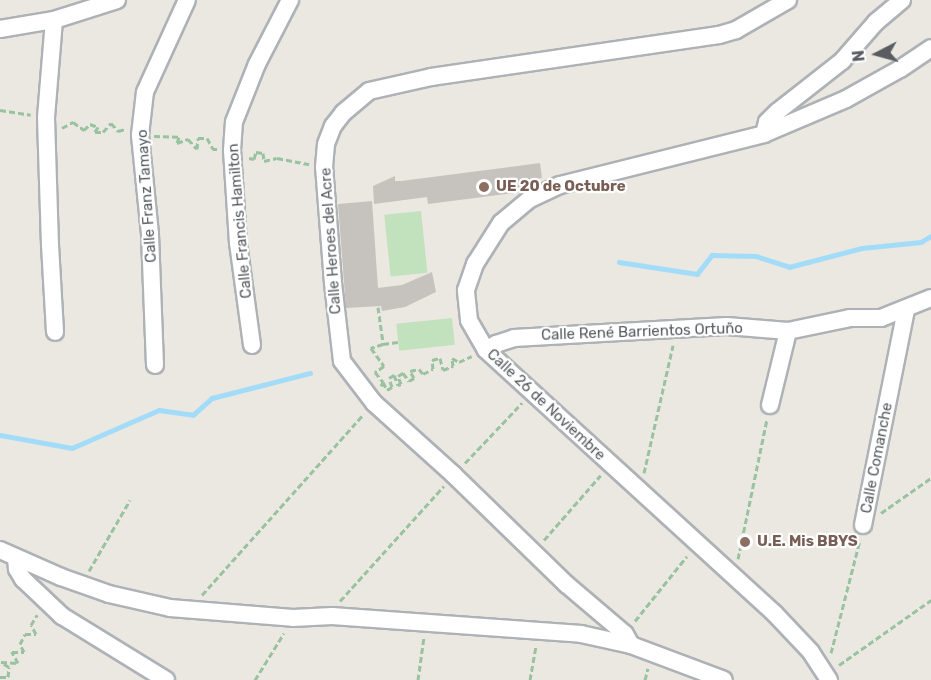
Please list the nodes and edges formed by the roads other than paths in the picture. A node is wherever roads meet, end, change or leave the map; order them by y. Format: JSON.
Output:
{"nodes":[{"id":1,"x":117,"y":0,"type":"edge"},
{"id":2,"x":187,"y":0,"type":"edge"},
{"id":3,"x":290,"y":0,"type":"edge"},
{"id":4,"x":788,"y":0,"type":"edge"},
{"id":5,"x":902,"y":0,"type":"edge"},
{"id":6,"x":762,"y":7,"type":"edge"},
{"id":7,"x":54,"y":20,"type":"junction"},
{"id":8,"x":0,"y":29,"type":"edge"},
{"id":9,"x":931,"y":48,"type":"edge"},
{"id":10,"x":764,"y":134,"type":"junction"},
{"id":11,"x":931,"y":298,"type":"edge"},
{"id":12,"x":906,"y":310,"type":"junction"},
{"id":13,"x":788,"y":331,"type":"junction"},
{"id":14,"x":55,"y":332,"type":"dead end"},
{"id":15,"x":252,"y":345,"type":"dead end"},
{"id":16,"x":486,"y":350,"type":"junction"},
{"id":17,"x":155,"y":365,"type":"dead end"},
{"id":18,"x":770,"y":405,"type":"road end"},
{"id":19,"x":863,"y":525,"type":"road end"},
{"id":20,"x":0,"y":550,"type":"edge"},
{"id":21,"x":16,"y":558,"type":"junction"},
{"id":22,"x":628,"y":640,"type":"junction"},
{"id":23,"x":827,"y":677,"type":"edge"},
{"id":24,"x":166,"y":680,"type":"edge"},
{"id":25,"x":724,"y":680,"type":"edge"}],
"edges":[{"from":1,"to":7,"type":"street"},
{"from":2,"to":17,"type":"street","name":"Calle Franz Tamayo"},
{"from":3,"to":15,"type":"street","name":"Calle Francis Hamilton"},
{"from":4,"to":6,"type":"street","name":"Calle Heroes del Acre"},
{"from":5,"to":10,"type":"street"},
{"from":6,"to":22,"type":"street","name":"Calle Heroes del Acre"},
{"from":7,"to":8,"type":"street"},
{"from":7,"to":14,"type":"street"},
{"from":9,"to":10,"type":"street","name":"Calle 26 de Noviembre"},
{"from":10,"to":16,"type":"street","name":"Calle 26 de Noviembre"},
{"from":11,"to":12,"type":"street","name":"Calle René Barrientos Ortuño"},
{"from":12,"to":13,"type":"street","name":"Calle René Barrientos Ortuño"},
{"from":12,"to":19,"type":"street","name":"Calle Comanche"},
{"from":13,"to":16,"type":"street","name":"Calle René Barrientos Ortuño"},
{"from":13,"to":18,"type":"street"},
{"from":16,"to":23,"type":"street","name":"Calle 26 de Noviembre"},
{"from":20,"to":21,"type":"street"},
{"from":21,"to":22,"type":"street"},
{"from":21,"to":24,"type":"street"},
{"from":22,"to":25,"type":"street"}]}
